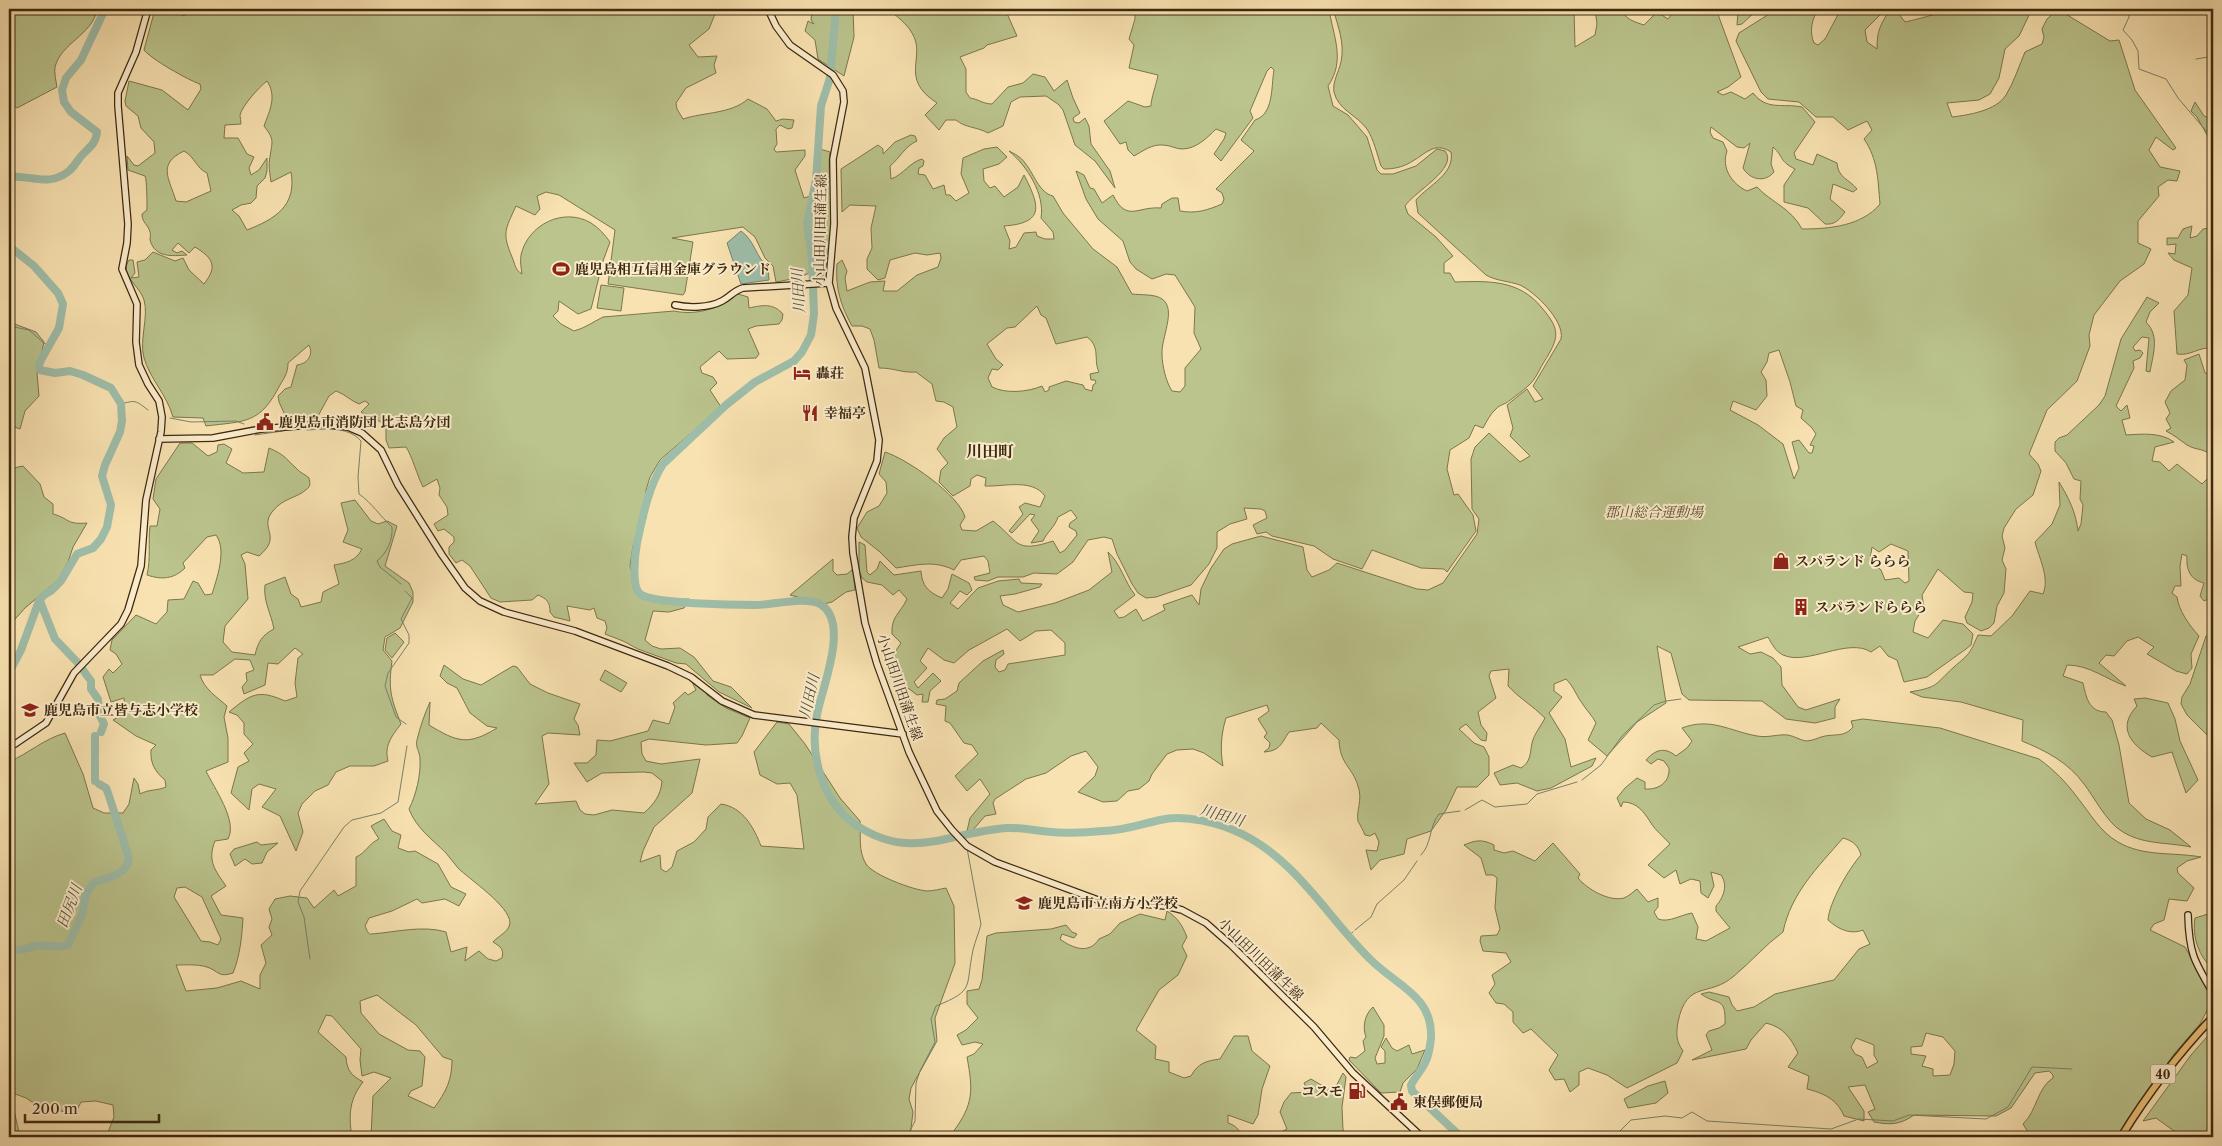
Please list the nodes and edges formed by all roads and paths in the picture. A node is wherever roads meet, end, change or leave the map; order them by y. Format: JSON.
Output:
{"nodes":[{"id":1,"x":148,"y":9,"type":"edge"},
{"id":2,"x":768,"y":9,"type":"edge"},
{"id":3,"x":827,"y":283,"type":"junction"},
{"id":4,"x":675,"y":305,"type":"dead end"},
{"id":5,"x":159,"y":439,"type":"junction"},
{"id":6,"x":902,"y":734,"type":"junction"},
{"id":7,"x":15,"y":744,"type":"dead end"},
{"id":8,"x":2188,"y":915,"type":"dead end"},
{"id":9,"x":2213,"y":993,"type":"edge"},
{"id":10,"x":2213,"y":1016,"type":"edge"},
{"id":11,"x":1422,"y":1137,"type":"edge"},
{"id":12,"x":2121,"y":1137,"type":"edge"}],
"edges":[{"from":1,"to":5,"type":"street"},
{"from":2,"to":3,"type":"street","name":"小山田川田蒲生線"},
{"from":3,"to":4,"type":"street"},
{"from":3,"to":6,"type":"street","name":"小山田川田蒲生線"},
{"from":5,"to":6,"type":"street"},
{"from":5,"to":7,"type":"street"},
{"from":6,"to":11,"type":"street","name":"小山田川田蒲生線"},
{"from":8,"to":9,"type":"street"},
{"from":10,"to":12,"type":"main road","number":"40"}]}
